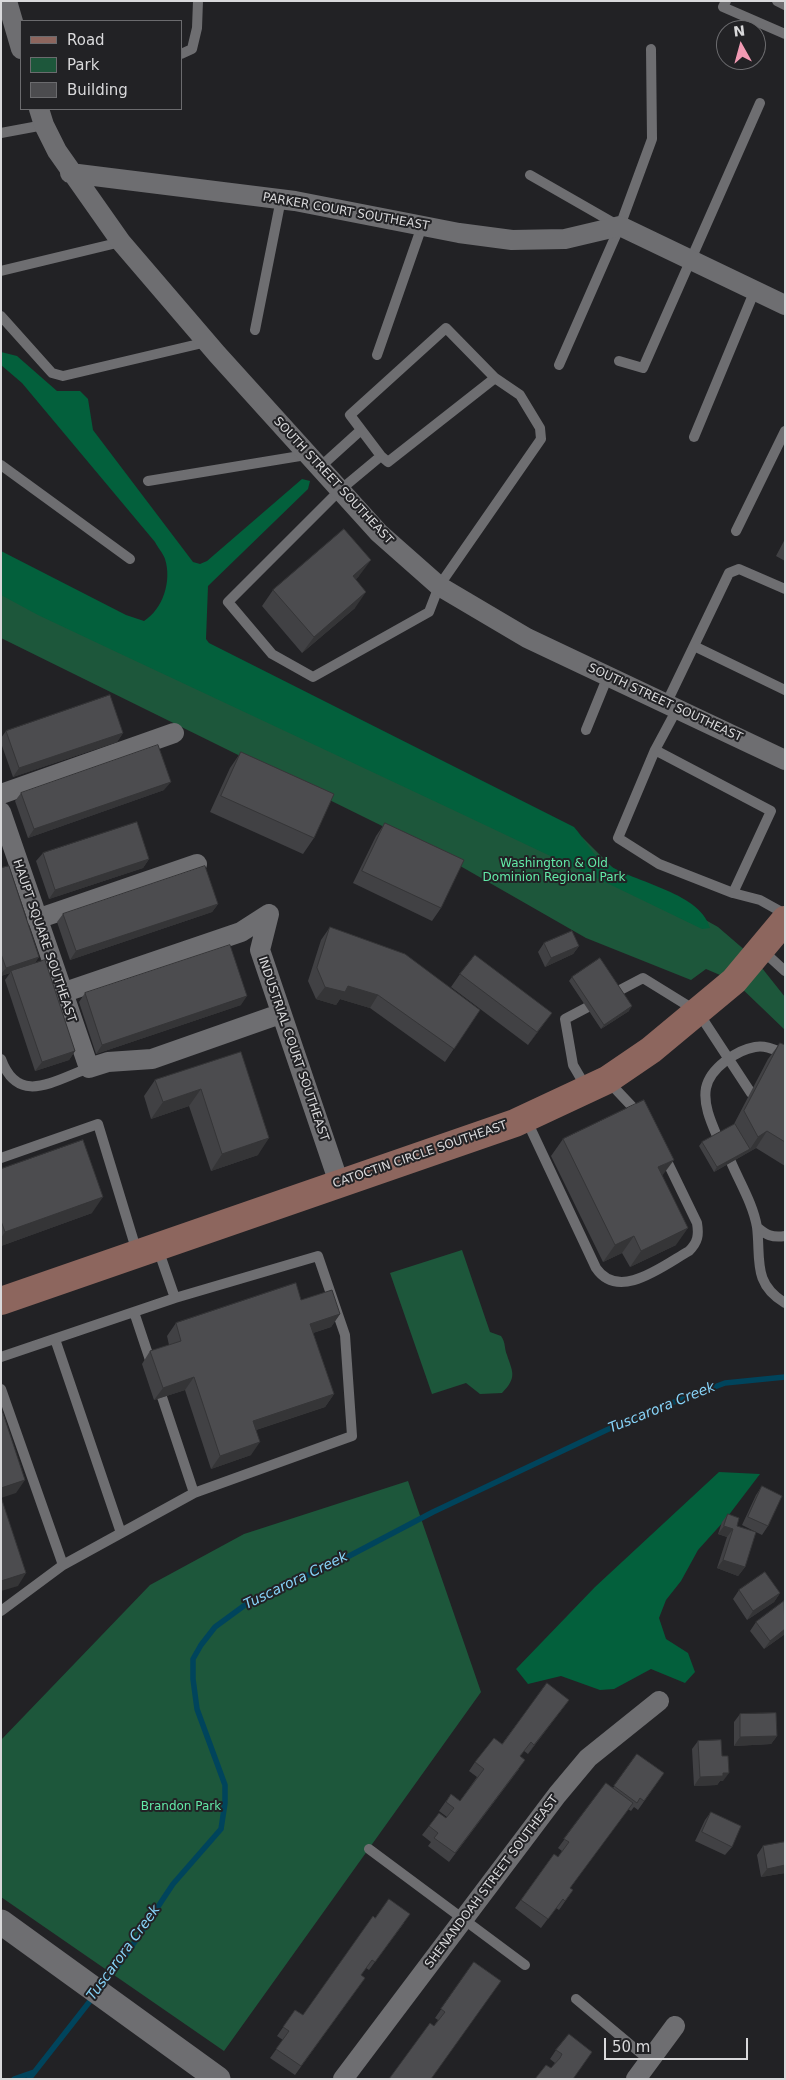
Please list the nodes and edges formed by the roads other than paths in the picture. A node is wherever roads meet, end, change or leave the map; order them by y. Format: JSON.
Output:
{"nodes":[{"id":1,"x":7,"y":1,"type":"edge"},
{"id":2,"x":198,"y":1,"type":"edge"},
{"id":3,"x":726,"y":1,"type":"edge"},
{"id":4,"x":777,"y":1,"type":"edge"},
{"id":5,"x":785,"y":4,"type":"edge"},
{"id":6,"x":12,"y":26,"type":"edge"},
{"id":7,"x":785,"y":34,"type":"edge"},
{"id":8,"x":20,"y":46,"type":"edge"},
{"id":9,"x":651,"y":49,"type":"dead end"},
{"id":10,"x":182,"y":54,"type":"edge"},
{"id":11,"x":760,"y":104,"type":"dead end"},
{"id":12,"x":41,"y":117,"type":"edge"},
{"id":13,"x":1,"y":133,"type":"edge"},
{"id":14,"x":70,"y":173,"type":"junction"},
{"id":15,"x":530,"y":175,"type":"dead end"},
{"id":16,"x":280,"y":199,"type":"junction"},
{"id":17,"x":422,"y":226,"type":"junction"},
{"id":18,"x":620,"y":226,"type":"junction"},
{"id":19,"x":121,"y":242,"type":"junction"},
{"id":20,"x":690,"y":259,"type":"junction"},
{"id":21,"x":1,"y":271,"type":"edge"},
{"id":22,"x":755,"y":290,"type":"junction"},
{"id":23,"x":785,"y":305,"type":"edge"},
{"id":24,"x":1,"y":316,"type":"edge"},
{"id":25,"x":255,"y":330,"type":"dead end"},
{"id":26,"x":207,"y":342,"type":"junction"},
{"id":27,"x":377,"y":356,"type":"dead end"},
{"id":28,"x":620,"y":361,"type":"dead end"},
{"id":29,"x":559,"y":365,"type":"dead end"},
{"id":30,"x":495,"y":378,"type":"junction"},
{"id":31,"x":361,"y":430,"type":"junction"},
{"id":32,"x":785,"y":431,"type":"edge"},
{"id":33,"x":694,"y":437,"type":"dead end"},
{"id":34,"x":381,"y":456,"type":"junction"},
{"id":35,"x":313,"y":461,"type":"junction"},
{"id":36,"x":1,"y":464,"type":"edge"},
{"id":37,"x":148,"y":481,"type":"dead end"},
{"id":38,"x":339,"y":490,"type":"junction"},
{"id":39,"x":736,"y":531,"type":"dead end"},
{"id":40,"x":130,"y":559,"type":"dead end"},
{"id":41,"x":439,"y":586,"type":"junction"},
{"id":42,"x":785,"y":589,"type":"edge"},
{"id":43,"x":694,"y":646,"type":"junction"},
{"id":44,"x":608,"y":676,"type":"junction"},
{"id":45,"x":785,"y":690,"type":"edge"},
{"id":46,"x":672,"y":706,"type":"junction"},
{"id":47,"x":586,"y":730,"type":"dead end"},
{"id":48,"x":174,"y":733,"type":"dead end"},
{"id":49,"x":655,"y":750,"type":"junction"},
{"id":50,"x":785,"y":760,"type":"edge"},
{"id":51,"x":1,"y":794,"type":"edge"},
{"id":52,"x":1,"y":812,"type":"edge"},
{"id":53,"x":8,"y":857,"type":"edge"},
{"id":54,"x":197,"y":864,"type":"dead end"},
{"id":55,"x":733,"y":893,"type":"junction"},
{"id":56,"x":785,"y":914,"type":"edge"},
{"id":57,"x":37,"y":919,"type":"junction"},
{"id":58,"x":785,"y":920,"type":"edge"},
{"id":59,"x":762,"y":950,"type":"junction"},
{"id":60,"x":785,"y":971,"type":"edge"},
{"id":61,"x":62,"y":993,"type":"junction"},
{"id":62,"x":698,"y":1012,"type":"junction"},
{"id":63,"x":280,"y":1014,"type":"junction"},
{"id":64,"x":785,"y":1054,"type":"edge"},
{"id":65,"x":729,"y":1058,"type":"junction"},
{"id":66,"x":1,"y":1059,"type":"edge"},
{"id":67,"x":88,"y":1068,"type":"junction"},
{"id":68,"x":597,"y":1085,"type":"junction"},
{"id":69,"x":750,"y":1093,"type":"dead end"},
{"id":70,"x":525,"y":1118,"type":"junction"},
{"id":71,"x":649,"y":1124,"type":"edge"},
{"id":72,"x":718,"y":1136,"type":"edge"},
{"id":73,"x":661,"y":1149,"type":"edge"},
{"id":74,"x":1,"y":1158,"type":"edge"},
{"id":75,"x":731,"y":1162,"type":"edge"},
{"id":76,"x":339,"y":1183,"type":"junction"},
{"id":77,"x":757,"y":1227,"type":"junction"},
{"id":78,"x":785,"y":1236,"type":"edge"},
{"id":79,"x":147,"y":1250,"type":"junction"},
{"id":80,"x":176,"y":1298,"type":"junction"},
{"id":81,"x":1,"y":1300,"type":"edge"},
{"id":82,"x":785,"y":1302,"type":"edge"},
{"id":83,"x":134,"y":1312,"type":"junction"},
{"id":84,"x":55,"y":1338,"type":"junction"},
{"id":85,"x":1,"y":1357,"type":"edge"},
{"id":86,"x":1,"y":1389,"type":"edge"},
{"id":87,"x":194,"y":1493,"type":"junction"},
{"id":88,"x":121,"y":1532,"type":"junction"},
{"id":89,"x":63,"y":1565,"type":"junction"},
{"id":90,"x":1,"y":1611,"type":"edge"},
{"id":91,"x":658,"y":1701,"type":"dead end"},
{"id":92,"x":369,"y":1849,"type":"dead end"},
{"id":93,"x":463,"y":1920,"type":"junction"},
{"id":94,"x":1,"y":1922,"type":"edge"},
{"id":95,"x":525,"y":1965,"type":"dead end"},
{"id":96,"x":576,"y":1999,"type":"dead end"},
{"id":97,"x":675,"y":2026,"type":"dead end"},
{"id":98,"x":650,"y":2061,"type":"junction"},
{"id":99,"x":218,"y":2079,"type":"edge"},
{"id":100,"x":343,"y":2079,"type":"edge"},
{"id":101,"x":636,"y":2079,"type":"edge"}],
"edges":[{"from":1,"to":6,"type":"street"},
{"from":2,"to":10,"type":"lane"},
{"from":3,"to":7,"type":"lane"},
{"from":4,"to":5,"type":"lane"},
{"from":6,"to":8,"type":"street"},
{"from":9,"to":18,"type":"lane"},
{"from":11,"to":20,"type":"lane"},
{"from":12,"to":13,"type":"lane"},
{"from":12,"to":14,"type":"street","name":"SOUTH STREET SOUTHEAST"},
{"from":14,"to":16,"type":"street","name":"PARKER COURT SOUTHEAST"},
{"from":14,"to":19,"type":"street","name":"SOUTH STREET SOUTHEAST"},
{"from":15,"to":18,"type":"lane"},
{"from":16,"to":17,"type":"street","name":"PARKER COURT SOUTHEAST"},
{"from":16,"to":25,"type":"lane"},
{"from":17,"to":18,"type":"street","name":"PARKER COURT SOUTHEAST"},
{"from":17,"to":27,"type":"lane"},
{"from":18,"to":20,"type":"street"},
{"from":18,"to":29,"type":"lane"},
{"from":19,"to":21,"type":"lane"},
{"from":19,"to":26,"type":"street","name":"SOUTH STREET SOUTHEAST"},
{"from":20,"to":22,"type":"street"},
{"from":20,"to":28,"type":"lane"},
{"from":22,"to":23,"type":"street"},
{"from":22,"to":33,"type":"lane"},
{"from":24,"to":26,"type":"lane"},
{"from":26,"to":35,"type":"street","name":"SOUTH STREET SOUTHEAST"},
{"from":30,"to":31,"type":"lane"},
{"from":30,"to":34,"type":"lane"},
{"from":30,"to":41,"type":"lane"},
{"from":31,"to":34,"type":"lane"},
{"from":31,"to":35,"type":"lane"},
{"from":32,"to":39,"type":"lane"},
{"from":34,"to":38,"type":"lane"},
{"from":35,"to":37,"type":"lane"},
{"from":35,"to":38,"type":"street","name":"SOUTH STREET SOUTHEAST"},
{"from":36,"to":40,"type":"lane"},
{"from":38,"to":41,"type":"street","name":"SOUTH STREET SOUTHEAST"},
{"from":38,"to":41,"type":"lane"},
{"from":41,"to":44,"type":"street","name":"SOUTH STREET SOUTHEAST"},
{"from":42,"to":43,"type":"lane"},
{"from":43,"to":45,"type":"lane"},
{"from":43,"to":46,"type":"lane"},
{"from":44,"to":46,"type":"street","name":"SOUTH STREET SOUTHEAST"},
{"from":44,"to":47,"type":"lane"},
{"from":46,"to":49,"type":"lane"},
{"from":46,"to":50,"type":"street","name":"SOUTH STREET SOUTHEAST"},
{"from":48,"to":51,"type":"street"},
{"from":49,"to":55,"type":"lane"},
{"from":49,"to":55,"type":"lane"},
{"from":52,"to":53,"type":"street","name":"HAUPT SQUARE SOUTHEAST"},
{"from":53,"to":57,"type":"street","name":"HAUPT SQUARE SOUTHEAST"},
{"from":54,"to":57,"type":"street"},
{"from":55,"to":56,"type":"lane"},
{"from":57,"to":61,"type":"street","name":"HAUPT SQUARE SOUTHEAST"},
{"from":58,"to":59,"type":"main road","name":"CATOCTIN CIRCLE SOUTHEAST"},
{"from":59,"to":60,"type":"lane"},
{"from":59,"to":62,"type":"main road","name":"CATOCTIN CIRCLE SOUTHEAST"},
{"from":61,"to":63,"type":"street","name":"INDUSTRIAL COURT SOUTHEAST"},
{"from":61,"to":67,"type":"street","name":"HAUPT SQUARE SOUTHEAST"},
{"from":62,"to":65,"type":"lane"},
{"from":62,"to":68,"type":"main road","name":"CATOCTIN CIRCLE SOUTHEAST"},
{"from":62,"to":68,"type":"lane"},
{"from":63,"to":67,"type":"street"},
{"from":63,"to":76,"type":"street","name":"INDUSTRIAL COURT SOUTHEAST"},
{"from":64,"to":65,"type":"lane"},
{"from":65,"to":69,"type":"lane"},
{"from":65,"to":72,"type":"lane"},
{"from":66,"to":67,"type":"lane"},
{"from":68,"to":70,"type":"main road","name":"CATOCTIN CIRCLE SOUTHEAST"},
{"from":68,"to":71,"type":"lane"},
{"from":70,"to":73,"type":"lane"},
{"from":70,"to":76,"type":"main road","name":"CATOCTIN CIRCLE SOUTHEAST"},
{"from":74,"to":79,"type":"lane"},
{"from":75,"to":77,"type":"lane"},
{"from":76,"to":79,"type":"main road","name":"CATOCTIN CIRCLE SOUTHEAST"},
{"from":77,"to":78,"type":"lane"},
{"from":77,"to":82,"type":"lane"},
{"from":79,"to":80,"type":"lane"},
{"from":79,"to":81,"type":"main road","name":"CATOCTIN CIRCLE SOUTHEAST"},
{"from":80,"to":83,"type":"lane"},
{"from":80,"to":87,"type":"lane"},
{"from":83,"to":84,"type":"lane"},
{"from":83,"to":87,"type":"lane"},
{"from":84,"to":85,"type":"lane"},
{"from":84,"to":88,"type":"lane"},
{"from":86,"to":89,"type":"lane"},
{"from":87,"to":88,"type":"lane"},
{"from":88,"to":89,"type":"lane"},
{"from":89,"to":90,"type":"lane"},
{"from":91,"to":93,"type":"street","name":"SHENANDOAH STREET SOUTHEAST"},
{"from":92,"to":93,"type":"lane"},
{"from":93,"to":95,"type":"lane"},
{"from":93,"to":100,"type":"street","name":"SHENANDOAH STREET SOUTHEAST"},
{"from":94,"to":99,"type":"street"},
{"from":96,"to":98,"type":"lane"},
{"from":97,"to":98,"type":"street"},
{"from":98,"to":101,"type":"street"}]}
